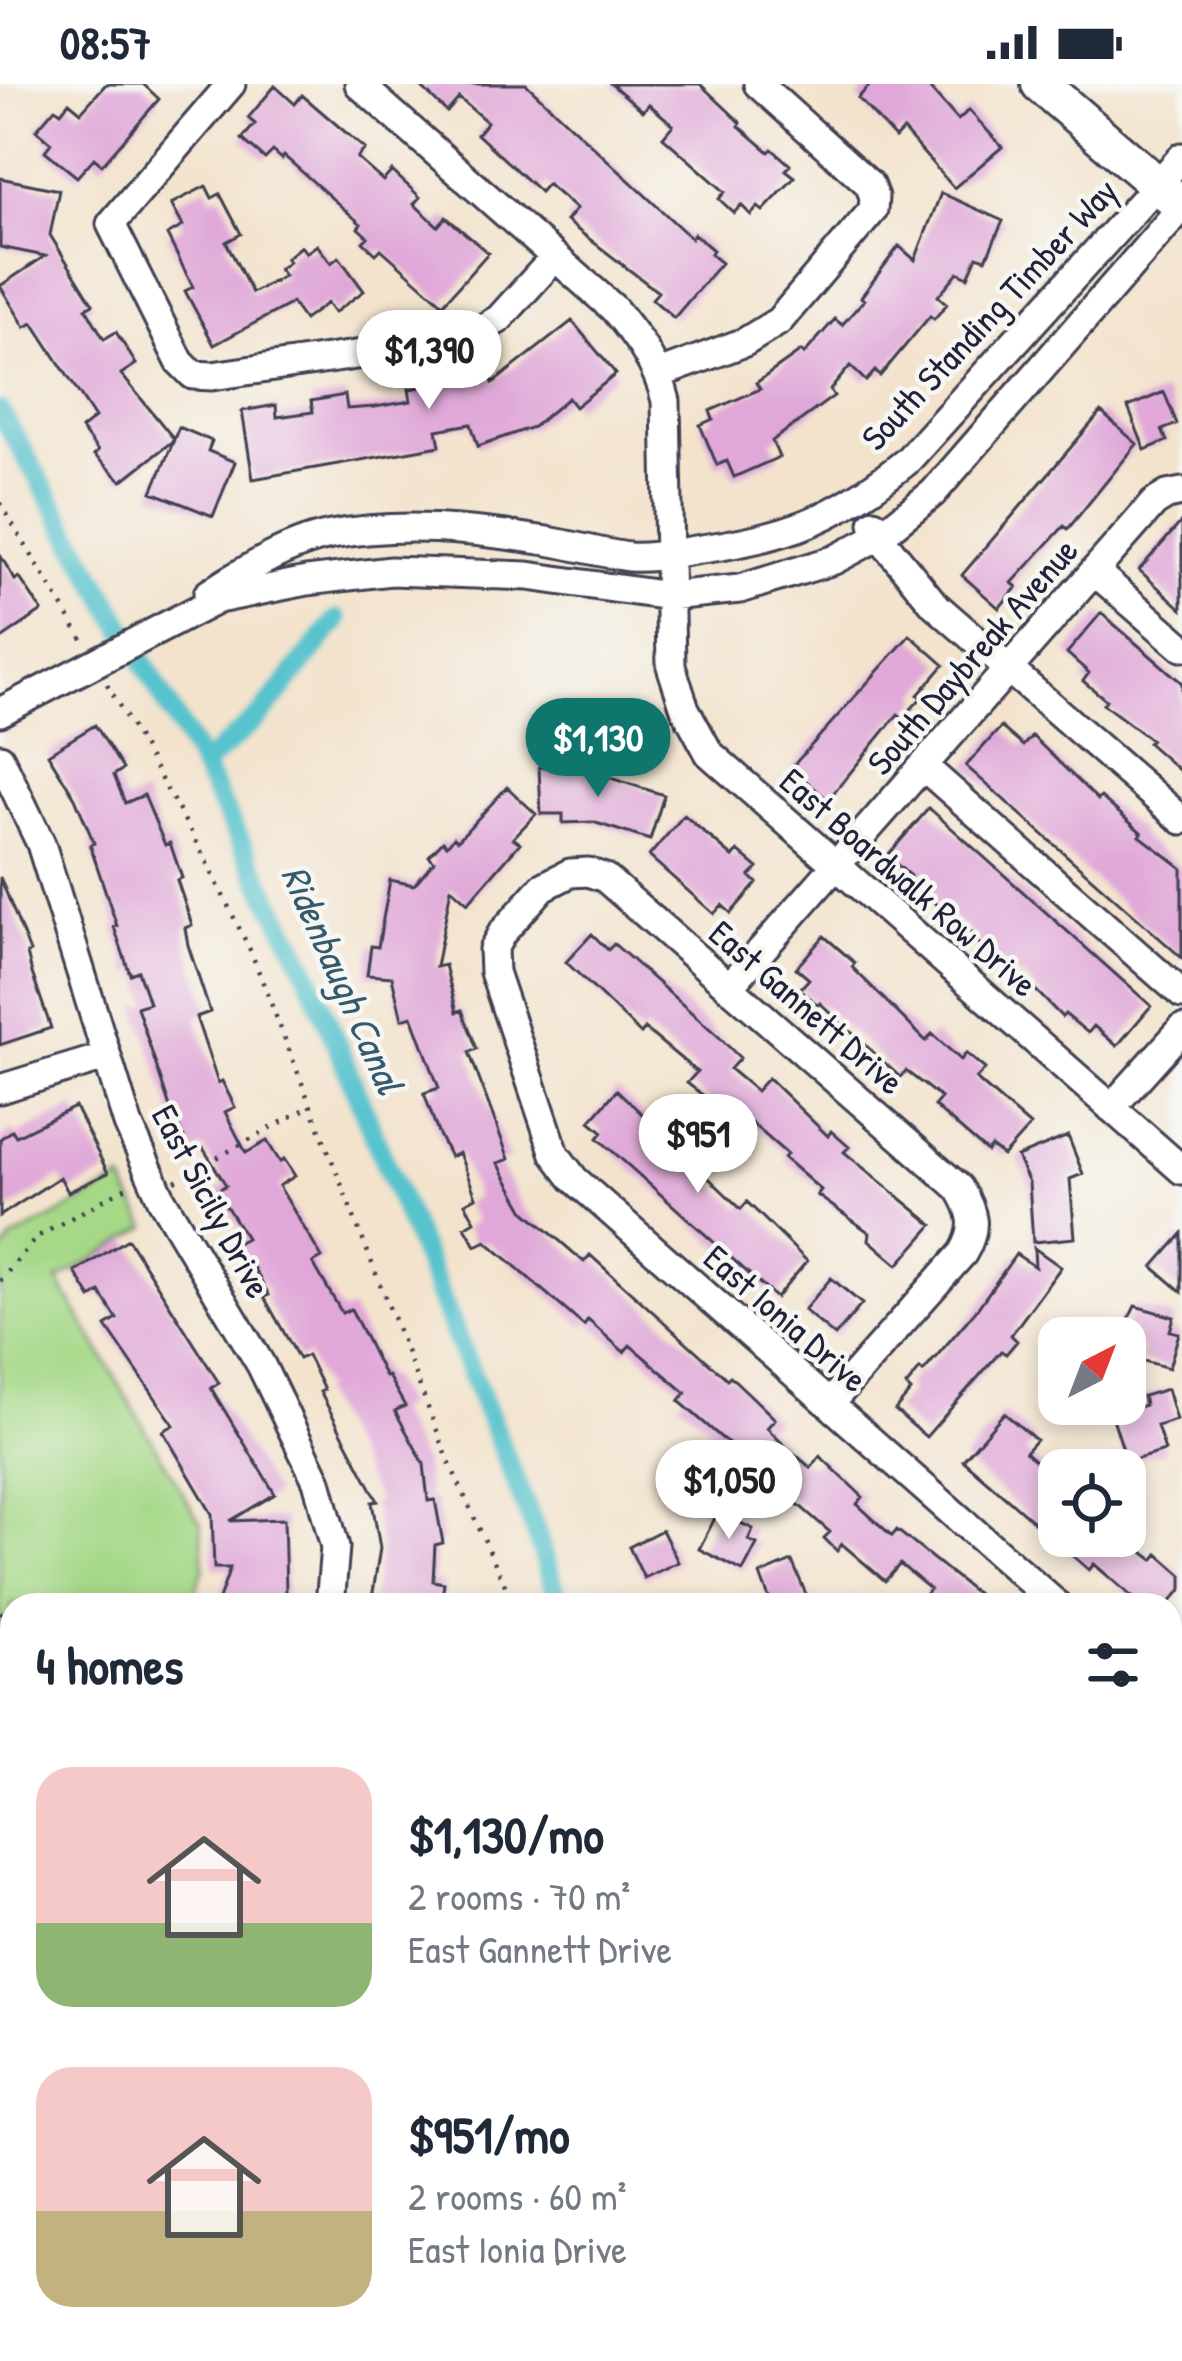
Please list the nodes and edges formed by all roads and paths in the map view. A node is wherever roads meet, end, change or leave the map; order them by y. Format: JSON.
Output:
{"nodes":[{"id":1,"x":231,"y":84,"type":"edge"},
{"id":2,"x":359,"y":84,"type":"edge"},
{"id":3,"x":758,"y":84,"type":"edge"},
{"id":4,"x":1040,"y":84,"type":"edge"},
{"id":5,"x":1182,"y":158,"type":"edge"},
{"id":6,"x":1174,"y":199,"type":"edge"},
{"id":7,"x":555,"y":257,"type":"junction"},
{"id":8,"x":659,"y":374,"type":"junction"},
{"id":9,"x":1182,"y":492,"type":"edge"},
{"id":10,"x":862,"y":497,"type":"junction"},
{"id":11,"x":0,"y":503,"type":"edge"},
{"id":12,"x":879,"y":536,"type":"junction"},
{"id":13,"x":669,"y":554,"type":"junction"},
{"id":14,"x":1094,"y":572,"type":"junction"},
{"id":15,"x":669,"y":596,"type":"junction"},
{"id":16,"x":155,"y":631,"type":"junction"},
{"id":17,"x":1182,"y":647,"type":"edge"},
{"id":18,"x":98,"y":660,"type":"junction"},
{"id":19,"x":1009,"y":668,"type":"junction"},
{"id":20,"x":0,"y":712,"type":"edge"},
{"id":21,"x":0,"y":758,"type":"edge"},
{"id":22,"x":923,"y":766,"type":"junction"},
{"id":23,"x":1182,"y":820,"type":"edge"},
{"id":24,"x":836,"y":865,"type":"junction"},
{"id":25,"x":570,"y":872,"type":"joint"},
{"id":26,"x":729,"y":986,"type":"junction"},
{"id":27,"x":1182,"y":994,"type":"edge"},
{"id":28,"x":1182,"y":1029,"type":"edge"},
{"id":29,"x":105,"y":1057,"type":"junction"},
{"id":30,"x":0,"y":1089,"type":"edge"},
{"id":31,"x":309,"y":1107,"type":"junction"},
{"id":32,"x":1112,"y":1108,"type":"junction"},
{"id":33,"x":1182,"y":1170,"type":"edge"},
{"id":34,"x":137,"y":1182,"type":"dead end"},
{"id":35,"x":170,"y":1184,"type":"dead end"},
{"id":36,"x":0,"y":1281,"type":"edge"},
{"id":37,"x":829,"y":1404,"type":"junction"},
{"id":38,"x":331,"y":1593,"type":"edge"},
{"id":39,"x":509,"y":1593,"type":"edge"},
{"id":40,"x":1043,"y":1593,"type":"edge"}],
"edges":[{"from":1,"to":7,"type":"street"},
{"from":2,"to":7,"type":"street","name":"East Boardwalk Row Drive"},
{"from":3,"to":8,"type":"street"},
{"from":4,"to":6,"type":"main road"},
{"from":5,"to":6,"type":"street","name":"South Standing Timber Way"},
{"from":6,"to":10,"type":"street","name":"South Standing Timber Way"},
{"from":6,"to":12,"type":"street","name":"South Standing Timber Way"},
{"from":7,"to":8,"type":"street","name":"East Boardwalk Row Drive"},
{"from":8,"to":13,"type":"street","name":"East Boardwalk Row Drive"},
{"from":9,"to":14,"type":"street","name":"South Daybreak Avenue"},
{"from":10,"to":12,"type":"street"},
{"from":10,"to":13,"type":"street","name":"South Standing Timber Way"},
{"from":11,"to":18,"type":"path"},
{"from":12,"to":15,"type":"street","name":"South Standing Timber Way"},
{"from":12,"to":19,"type":"street"},
{"from":13,"to":15,"type":"street","name":"East Boardwalk Row Drive"},
{"from":13,"to":16,"type":"street","name":"South Standing Timber Way"},
{"from":14,"to":17,"type":"street"},
{"from":14,"to":19,"type":"street","name":"South Daybreak Avenue"},
{"from":15,"to":16,"type":"street","name":"South Standing Timber Way"},
{"from":15,"to":24,"type":"street","name":"East Boardwalk Row Drive"},
{"from":16,"to":18,"type":"street","name":"South Standing Timber Way"},
{"from":18,"to":20,"type":"street","name":"South Standing Timber Way"},
{"from":18,"to":31,"type":"path"},
{"from":19,"to":22,"type":"street","name":"South Daybreak Avenue"},
{"from":19,"to":23,"type":"street"},
{"from":21,"to":29,"type":"street","name":"East Sicily Drive"},
{"from":22,"to":24,"type":"street","name":"South Daybreak Avenue"},
{"from":22,"to":27,"type":"street"},
{"from":24,"to":26,"type":"street","name":"South Daybreak Avenue"},
{"from":24,"to":32,"type":"street","name":"East Boardwalk Row Drive"},
{"from":25,"to":26,"type":"street","name":"East Gannett Drive"},
{"from":25,"to":37,"type":"street","name":"East Ionia Drive"},
{"from":26,"to":37,"type":"street","name":"East Gannett Drive"},
{"from":28,"to":32,"type":"street"},
{"from":29,"to":30,"type":"street"},
{"from":29,"to":38,"type":"street","name":"East Sicily Drive"},
{"from":31,"to":35,"type":"path"},
{"from":31,"to":39,"type":"path"},
{"from":32,"to":33,"type":"street","name":"East Boardwalk Row Drive"},
{"from":34,"to":36,"type":"path"},
{"from":37,"to":40,"type":"street","name":"East Ionia Drive"}]}
